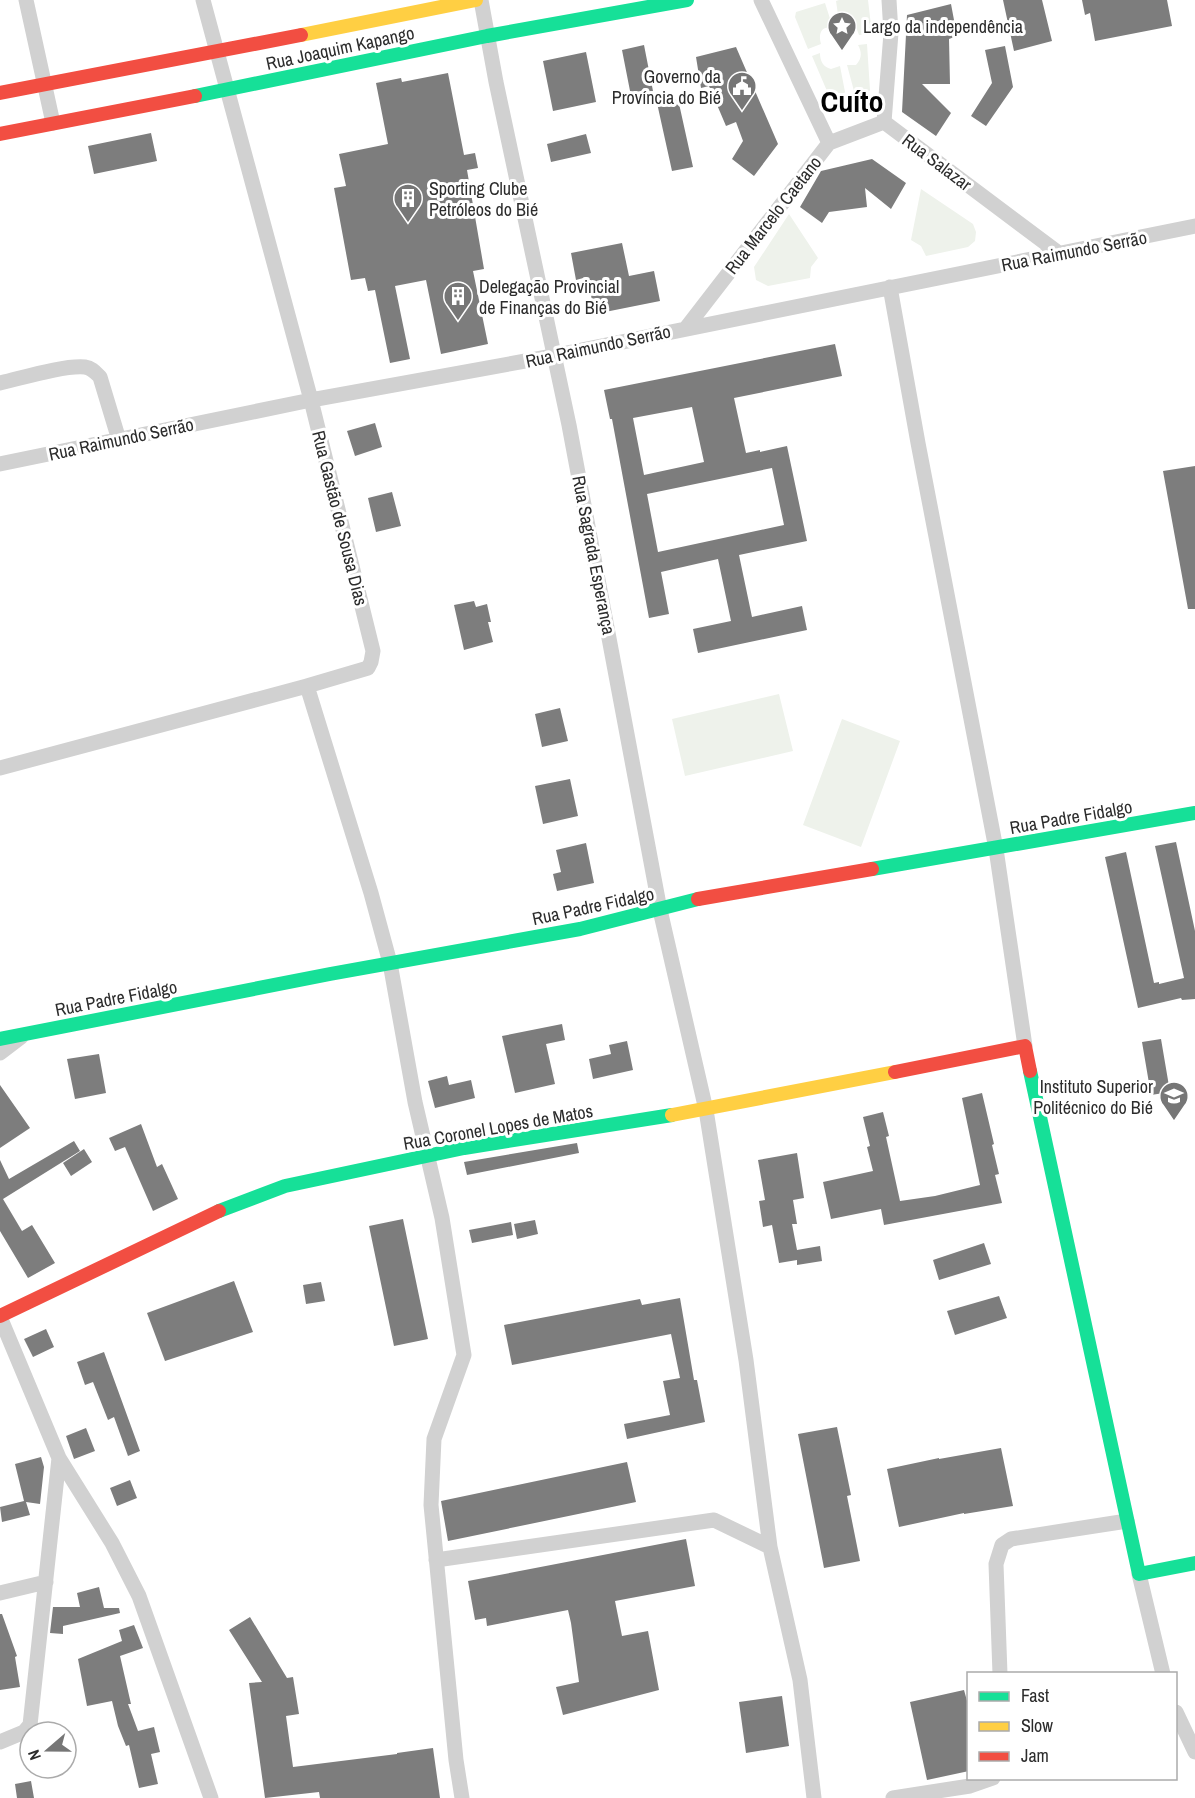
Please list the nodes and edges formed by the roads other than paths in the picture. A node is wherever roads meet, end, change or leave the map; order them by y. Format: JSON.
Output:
{"nodes":[{"id":1,"x":26,"y":0,"type":"edge"},
{"id":2,"x":202,"y":0,"type":"edge"},
{"id":3,"x":476,"y":0,"type":"edge"},
{"id":4,"x":481,"y":0,"type":"edge"},
{"id":5,"x":687,"y":0,"type":"edge"},
{"id":6,"x":761,"y":0,"type":"edge"},
{"id":7,"x":889,"y":0,"type":"edge"},
{"id":8,"x":374,"y":31,"type":"junction"},
{"id":9,"x":487,"y":36,"type":"junction"},
{"id":10,"x":217,"y":51,"type":"junction"},
{"id":11,"x":378,"y":59,"type":"junction"},
{"id":12,"x":44,"y":85,"type":"junction"},
{"id":13,"x":228,"y":90,"type":"junction"},
{"id":14,"x":0,"y":93,"type":"edge"},
{"id":15,"x":884,"y":122,"type":"junction"},
{"id":16,"x":53,"y":123,"type":"junction"},
{"id":17,"x":0,"y":134,"type":"edge"},
{"id":18,"x":829,"y":142,"type":"junction"},
{"id":19,"x":1195,"y":226,"type":"edge"},
{"id":20,"x":1060,"y":254,"type":"junction"},
{"id":21,"x":890,"y":287,"type":"junction"},
{"id":22,"x":686,"y":328,"type":"junction"},
{"id":23,"x":554,"y":356,"type":"junction"},
{"id":24,"x":0,"y":383,"type":"edge"},
{"id":25,"x":311,"y":400,"type":"junction"},
{"id":26,"x":119,"y":440,"type":"junction"},
{"id":27,"x":0,"y":464,"type":"edge"},
{"id":28,"x":307,"y":686,"type":"junction"},
{"id":29,"x":0,"y":768,"type":"edge"},
{"id":30,"x":1195,"y":813,"type":"edge"},
{"id":31,"x":996,"y":849,"type":"junction"},
{"id":32,"x":660,"y":910,"type":"junction"},
{"id":33,"x":390,"y":963,"type":"junction"},
{"id":34,"x":24,"y":1035,"type":"junction"},
{"id":35,"x":0,"y":1040,"type":"edge"},
{"id":36,"x":1025,"y":1046,"type":"junction"},
{"id":37,"x":0,"y":1053,"type":"edge"},
{"id":38,"x":706,"y":1110,"type":"junction"},
{"id":39,"x":427,"y":1157,"type":"junction"},
{"id":40,"x":0,"y":1316,"type":"edge"},
{"id":41,"x":59,"y":1458,"type":"junction"},
{"id":42,"x":1127,"y":1521,"type":"junction"},
{"id":43,"x":770,"y":1546,"type":"junction"},
{"id":44,"x":436,"y":1560,"type":"junction"},
{"id":45,"x":1195,"y":1563,"type":"edge"},
{"id":46,"x":1139,"y":1574,"type":"junction"},
{"id":47,"x":46,"y":1582,"type":"junction"},
{"id":48,"x":0,"y":1593,"type":"edge"},
{"id":49,"x":1000,"y":1672,"type":"edge"},
{"id":50,"x":1163,"y":1672,"type":"edge"},
{"id":51,"x":1177,"y":1714,"type":"edge"},
{"id":52,"x":0,"y":1742,"type":"edge"},
{"id":53,"x":1195,"y":1752,"type":"edge"},
{"id":54,"x":990,"y":1780,"type":"edge"},
{"id":55,"x":211,"y":1798,"type":"edge"},
{"id":56,"x":462,"y":1798,"type":"edge"},
{"id":57,"x":814,"y":1798,"type":"edge"},
{"id":58,"x":893,"y":1798,"type":"edge"}],
"edges":[{"from":1,"to":12,"type":"street"},
{"from":2,"to":10,"type":"street","name":"Rua Gastão de Sousa Dias"},
{"from":3,"to":8,"type":"street","name":"Rua Joaquim Kapango"},
{"from":4,"to":9,"type":"street","name":"Rua Sagrada Esperança"},
{"from":5,"to":9,"type":"street","name":"Rua Joaquim Kapango"},
{"from":6,"to":18,"type":"street","name":"Rua Marcelo Caetano"},
{"from":7,"to":15,"type":"street","name":"Rua Salazar"},
{"from":8,"to":10,"type":"street","name":"Rua Joaquim Kapango"},
{"from":8,"to":11,"type":"street"},
{"from":9,"to":11,"type":"street","name":"Rua Joaquim Kapango"},
{"from":9,"to":23,"type":"street","name":"Rua Sagrada Esperança"},
{"from":10,"to":12,"type":"street","name":"Rua Joaquim Kapango"},
{"from":10,"to":13,"type":"street","name":"Rua Gastão de Sousa Dias"},
{"from":11,"to":13,"type":"street","name":"Rua Joaquim Kapango"},
{"from":12,"to":14,"type":"street","name":"Rua Joaquim Kapango"},
{"from":12,"to":16,"type":"street"},
{"from":13,"to":16,"type":"street","name":"Rua Joaquim Kapango"},
{"from":13,"to":25,"type":"street","name":"Rua Gastão de Sousa Dias"},
{"from":15,"to":18,"type":"street"},
{"from":15,"to":20,"type":"street","name":"Rua Salazar"},
{"from":16,"to":17,"type":"street","name":"Rua Joaquim Kapango"},
{"from":18,"to":22,"type":"street","name":"Rua Marcelo Caetano"},
{"from":19,"to":20,"type":"street","name":"Rua Raimundo Serrão"},
{"from":20,"to":21,"type":"street","name":"Rua Raimundo Serrão"},
{"from":21,"to":22,"type":"street","name":"Rua Raimundo Serrão"},
{"from":21,"to":31,"type":"street"},
{"from":22,"to":23,"type":"street","name":"Rua Raimundo Serrão"},
{"from":23,"to":25,"type":"street","name":"Rua Raimundo Serrão"},
{"from":23,"to":32,"type":"street","name":"Rua Sagrada Esperança"},
{"from":24,"to":26,"type":"street"},
{"from":25,"to":26,"type":"street","name":"Rua Raimundo Serrão"},
{"from":25,"to":28,"type":"street","name":"Rua Gastão de Sousa Dias"},
{"from":26,"to":27,"type":"street","name":"Rua Raimundo Serrão"},
{"from":28,"to":29,"type":"street","name":"Rua Gastão de Sousa Dias"},
{"from":28,"to":33,"type":"street"},
{"from":30,"to":31,"type":"street","name":"Rua Padre Fidalgo"},
{"from":31,"to":32,"type":"street","name":"Rua Padre Fidalgo"},
{"from":31,"to":36,"type":"street"},
{"from":32,"to":33,"type":"street","name":"Rua Padre Fidalgo"},
{"from":32,"to":38,"type":"street","name":"Rua Sagrada Esperança"},
{"from":33,"to":34,"type":"street","name":"Rua Padre Fidalgo"},
{"from":33,"to":39,"type":"street"},
{"from":34,"to":35,"type":"street","name":"Rua Padre Fidalgo"},
{"from":34,"to":37,"type":"street"},
{"from":36,"to":38,"type":"street","name":"Rua Coronel Lopes de Matos"},
{"from":36,"to":42,"type":"street"},
{"from":38,"to":39,"type":"street","name":"Rua Coronel Lopes de Matos"},
{"from":38,"to":43,"type":"street","name":"Rua Sagrada Esperança"},
{"from":39,"to":40,"type":"street","name":"Rua Coronel Lopes de Matos"},
{"from":39,"to":44,"type":"street"},
{"from":40,"to":41,"type":"street"},
{"from":41,"to":47,"type":"street"},
{"from":41,"to":55,"type":"street"},
{"from":42,"to":46,"type":"street"},
{"from":42,"to":49,"type":"street"},
{"from":43,"to":44,"type":"street"},
{"from":43,"to":57,"type":"street","name":"Rua Sagrada Esperança"},
{"from":44,"to":56,"type":"street"},
{"from":45,"to":46,"type":"street"},
{"from":46,"to":50,"type":"street"},
{"from":47,"to":48,"type":"street"},
{"from":47,"to":52,"type":"street"},
{"from":51,"to":53,"type":"street"},
{"from":54,"to":58,"type":"street"}]}
